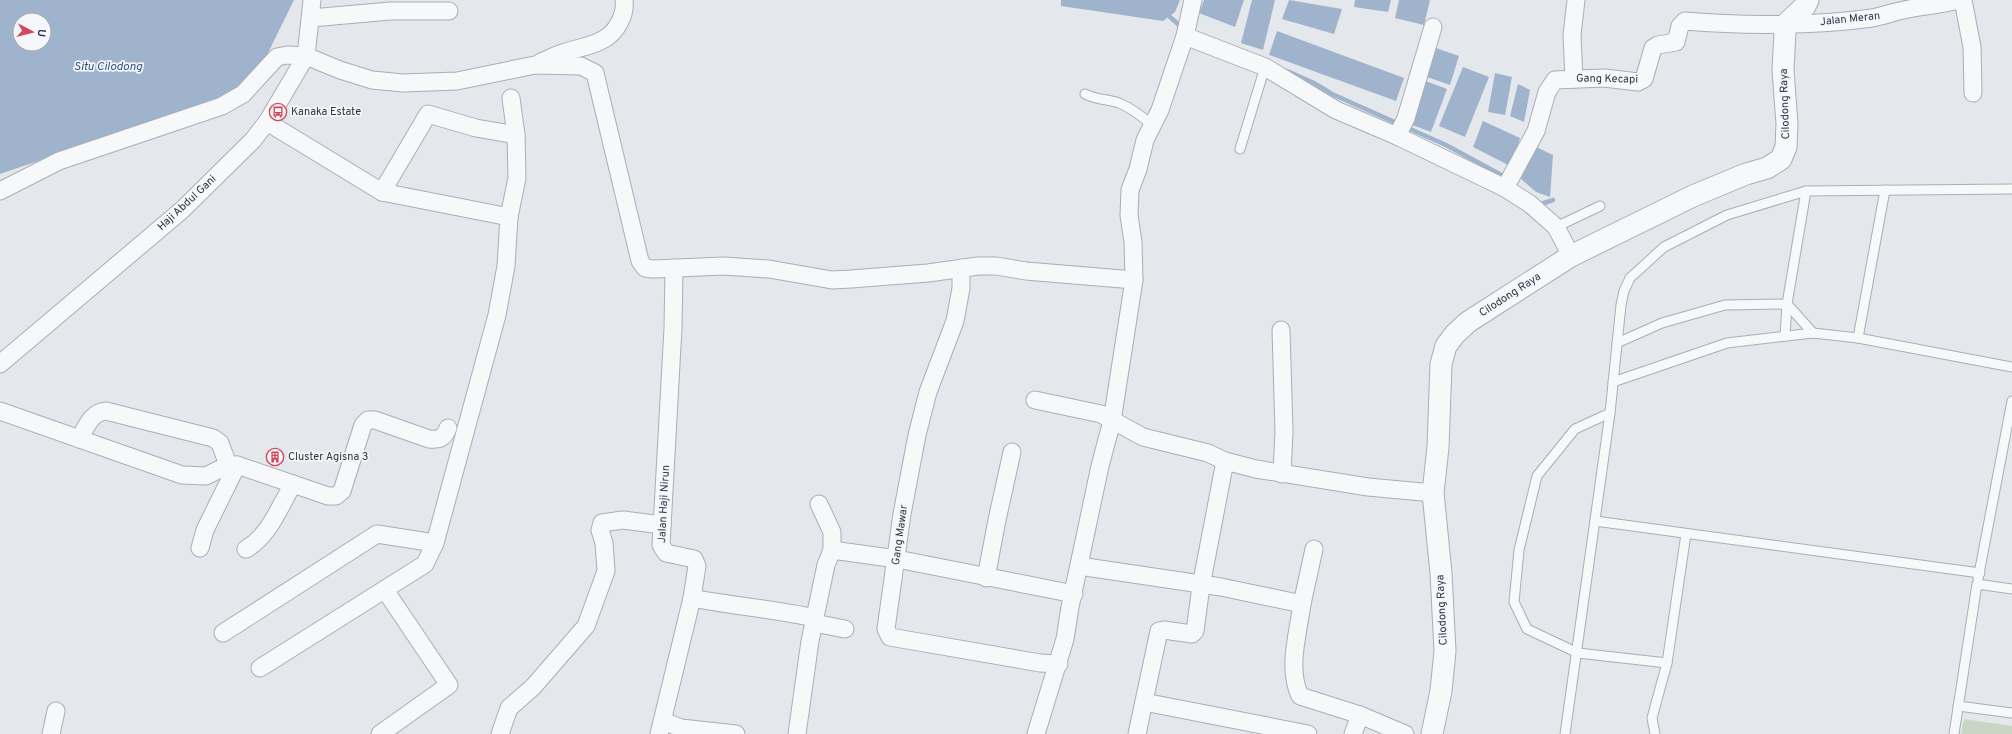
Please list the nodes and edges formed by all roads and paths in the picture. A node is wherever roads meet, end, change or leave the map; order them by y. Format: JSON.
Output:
{"nodes":[{"id":1,"x":312,"y":0,"type":"edge"},
{"id":2,"x":624,"y":0,"type":"edge"},
{"id":3,"x":1193,"y":0,"type":"edge"},
{"id":4,"x":1576,"y":0,"type":"edge"},
{"id":5,"x":1808,"y":0,"type":"edge"},
{"id":6,"x":1958,"y":0,"type":"edge"},
{"id":7,"x":1963,"y":0,"type":"edge"},
{"id":8,"x":450,"y":11,"type":"dead end"},
{"id":9,"x":311,"y":18,"type":"junction"},
{"id":10,"x":1787,"y":23,"type":"junction"},
{"id":11,"x":1433,"y":27,"type":"dead end"},
{"id":12,"x":1185,"y":36,"type":"junction"},
{"id":13,"x":306,"y":56,"type":"junction"},
{"id":14,"x":535,"y":65,"type":"junction"},
{"id":15,"x":1265,"y":67,"type":"junction"},
{"id":16,"x":1574,"y":79,"type":"junction"},
{"id":17,"x":1973,"y":93,"type":"dead end"},
{"id":18,"x":1085,"y":94,"type":"dead end"},
{"id":19,"x":511,"y":98,"type":"dead end"},
{"id":20,"x":267,"y":122,"type":"junction"},
{"id":21,"x":1153,"y":126,"type":"junction"},
{"id":22,"x":1401,"y":130,"type":"junction"},
{"id":23,"x":516,"y":135,"type":"junction"},
{"id":24,"x":1240,"y":149,"type":"dead end"},
{"id":25,"x":1508,"y":182,"type":"junction"},
{"id":26,"x":2012,"y":189,"type":"edge"},
{"id":27,"x":1885,"y":190,"type":"junction"},
{"id":28,"x":0,"y":191,"type":"edge"},
{"id":29,"x":1806,"y":191,"type":"junction"},
{"id":30,"x":382,"y":192,"type":"junction"},
{"id":31,"x":1600,"y":206,"type":"dead end"},
{"id":32,"x":509,"y":217,"type":"junction"},
{"id":33,"x":1556,"y":227,"type":"junction"},
{"id":34,"x":1571,"y":256,"type":"junction"},
{"id":35,"x":674,"y":268,"type":"junction"},
{"id":36,"x":961,"y":268,"type":"junction"},
{"id":37,"x":1134,"y":280,"type":"junction"},
{"id":38,"x":1787,"y":304,"type":"junction"},
{"id":39,"x":1281,"y":330,"type":"dead end"},
{"id":40,"x":1813,"y":333,"type":"junction"},
{"id":41,"x":1785,"y":336,"type":"junction"},
{"id":42,"x":1858,"y":338,"type":"junction"},
{"id":43,"x":1617,"y":343,"type":"junction"},
{"id":44,"x":0,"y":364,"type":"edge"},
{"id":45,"x":2012,"y":367,"type":"edge"},
{"id":46,"x":1613,"y":382,"type":"junction"},
{"id":47,"x":1035,"y":400,"type":"dead end"},
{"id":48,"x":2012,"y":401,"type":"edge"},
{"id":49,"x":0,"y":411,"type":"edge"},
{"id":50,"x":1610,"y":413,"type":"junction"},
{"id":51,"x":1112,"y":421,"type":"junction"},
{"id":52,"x":448,"y":428,"type":"dead end"},
{"id":53,"x":79,"y":439,"type":"junction"},
{"id":54,"x":1012,"y":452,"type":"dead end"},
{"id":55,"x":1225,"y":461,"type":"junction"},
{"id":56,"x":233,"y":465,"type":"junction"},
{"id":57,"x":1282,"y":474,"type":"junction"},
{"id":58,"x":293,"y":484,"type":"junction"},
{"id":59,"x":1433,"y":493,"type":"junction"},
{"id":60,"x":819,"y":504,"type":"dead end"},
{"id":61,"x":1595,"y":521,"type":"junction"},
{"id":62,"x":662,"y":525,"type":"junction"},
{"id":63,"x":1686,"y":534,"type":"junction"},
{"id":64,"x":435,"y":543,"type":"junction"},
{"id":65,"x":200,"y":548,"type":"dead end"},
{"id":66,"x":246,"y":549,"type":"dead end"},
{"id":67,"x":1314,"y":549,"type":"dead end"},
{"id":68,"x":832,"y":550,"type":"junction"},
{"id":69,"x":897,"y":559,"type":"junction"},
{"id":70,"x":1079,"y":566,"type":"junction"},
{"id":71,"x":1980,"y":573,"type":"junction"},
{"id":72,"x":986,"y":578,"type":"junction"},
{"id":73,"x":1977,"y":584,"type":"junction"},
{"id":74,"x":1201,"y":586,"type":"junction"},
{"id":75,"x":2012,"y":589,"type":"edge"},
{"id":76,"x":385,"y":590,"type":"junction"},
{"id":77,"x":1074,"y":594,"type":"junction"},
{"id":78,"x":692,"y":598,"type":"junction"},
{"id":79,"x":1302,"y":604,"type":"junction"},
{"id":80,"x":815,"y":620,"type":"junction"},
{"id":81,"x":845,"y":629,"type":"dead end"},
{"id":82,"x":224,"y":633,"type":"dead end"},
{"id":83,"x":1578,"y":653,"type":"junction"},
{"id":84,"x":1667,"y":663,"type":"junction"},
{"id":85,"x":1059,"y":664,"type":"junction"},
{"id":86,"x":260,"y":668,"type":"dead end"},
{"id":87,"x":1144,"y":702,"type":"junction"},
{"id":88,"x":1958,"y":706,"type":"junction"},
{"id":89,"x":56,"y":711,"type":"dead end"},
{"id":90,"x":2012,"y":713,"type":"edge"},
{"id":91,"x":1360,"y":715,"type":"junction"},
{"id":92,"x":661,"y":727,"type":"edge"},
{"id":93,"x":51,"y":734,"type":"edge"},
{"id":94,"x":380,"y":734,"type":"edge"},
{"id":95,"x":500,"y":734,"type":"edge"},
{"id":96,"x":736,"y":734,"type":"edge"},
{"id":97,"x":797,"y":734,"type":"edge"},
{"id":98,"x":1036,"y":734,"type":"edge"},
{"id":99,"x":1137,"y":734,"type":"edge"},
{"id":100,"x":1308,"y":734,"type":"edge"},
{"id":101,"x":1353,"y":734,"type":"edge"},
{"id":102,"x":1405,"y":734,"type":"edge"},
{"id":103,"x":1432,"y":734,"type":"edge"},
{"id":104,"x":1565,"y":734,"type":"edge"},
{"id":105,"x":1655,"y":734,"type":"edge"},
{"id":106,"x":1954,"y":734,"type":"edge"}],
"edges":[{"from":1,"to":9,"type":"street","name":"Haji Abdul Gani"},
{"from":2,"to":14,"type":"street"},
{"from":3,"to":12,"type":"street"},
{"from":4,"to":16,"type":"street"},
{"from":5,"to":10,"type":"street"},
{"from":6,"to":10,"type":"street","name":"Jalan Meran"},
{"from":7,"to":17,"type":"street"},
{"from":8,"to":9,"type":"street"},
{"from":9,"to":13,"type":"street","name":"Haji Abdul Gani"},
{"from":10,"to":16,"type":"street","name":"Gang Kecapi"},
{"from":10,"to":34,"type":"street","name":"Cilodong Raya"},
{"from":11,"to":22,"type":"street"},
{"from":12,"to":15,"type":"street"},
{"from":12,"to":21,"type":"street"},
{"from":13,"to":14,"type":"street"},
{"from":13,"to":20,"type":"street","name":"Haji Abdul Gani"},
{"from":13,"to":28,"type":"street"},
{"from":14,"to":35,"type":"street"},
{"from":15,"to":22,"type":"street"},
{"from":15,"to":24,"type":"lane"},
{"from":16,"to":25,"type":"street","name":"Gang Kecapi"},
{"from":18,"to":21,"type":"lane"},
{"from":19,"to":23,"type":"street"},
{"from":20,"to":30,"type":"street"},
{"from":20,"to":44,"type":"street","name":"Haji Abdul Gani"},
{"from":21,"to":37,"type":"street"},
{"from":22,"to":25,"type":"street"},
{"from":23,"to":30,"type":"street"},
{"from":23,"to":32,"type":"street"},
{"from":25,"to":33,"type":"street"},
{"from":26,"to":27,"type":"lane"},
{"from":27,"to":29,"type":"lane"},
{"from":27,"to":42,"type":"lane"},
{"from":29,"to":38,"type":"lane"},
{"from":29,"to":43,"type":"lane"},
{"from":30,"to":32,"type":"street"},
{"from":31,"to":33,"type":"lane"},
{"from":32,"to":64,"type":"street"},
{"from":33,"to":34,"type":"street"},
{"from":34,"to":59,"type":"street","name":"Cilodong Raya"},
{"from":35,"to":36,"type":"street"},
{"from":35,"to":62,"type":"street","name":"Jalan Haji Nirun"},
{"from":36,"to":37,"type":"street"},
{"from":36,"to":69,"type":"street","name":"Gang Mawar"},
{"from":37,"to":51,"type":"street"},
{"from":38,"to":40,"type":"lane"},
{"from":38,"to":41,"type":"lane"},
{"from":38,"to":43,"type":"lane"},
{"from":39,"to":57,"type":"street"},
{"from":40,"to":41,"type":"lane"},
{"from":40,"to":42,"type":"lane"},
{"from":41,"to":46,"type":"lane"},
{"from":42,"to":45,"type":"lane"},
{"from":43,"to":46,"type":"lane"},
{"from":46,"to":50,"type":"lane"},
{"from":47,"to":51,"type":"street"},
{"from":48,"to":71,"type":"lane"},
{"from":49,"to":53,"type":"street"},
{"from":50,"to":61,"type":"lane"},
{"from":50,"to":83,"type":"lane"},
{"from":51,"to":55,"type":"street"},
{"from":51,"to":70,"type":"street"},
{"from":52,"to":58,"type":"street"},
{"from":53,"to":56,"type":"street"},
{"from":53,"to":56,"type":"street"},
{"from":54,"to":72,"type":"street"},
{"from":55,"to":57,"type":"street"},
{"from":55,"to":74,"type":"street"},
{"from":56,"to":58,"type":"street"},
{"from":56,"to":65,"type":"street"},
{"from":57,"to":59,"type":"street"},
{"from":58,"to":66,"type":"street"},
{"from":59,"to":103,"type":"street","name":"Cilodong Raya"},
{"from":60,"to":68,"type":"street"},
{"from":61,"to":63,"type":"lane"},
{"from":61,"to":83,"type":"lane"},
{"from":62,"to":78,"type":"street","name":"Jalan Haji Nirun"},
{"from":62,"to":95,"type":"street"},
{"from":63,"to":71,"type":"lane"},
{"from":63,"to":84,"type":"lane"},
{"from":64,"to":76,"type":"street"},
{"from":64,"to":82,"type":"street"},
{"from":67,"to":79,"type":"street"},
{"from":68,"to":69,"type":"street"},
{"from":68,"to":80,"type":"street"},
{"from":69,"to":72,"type":"street"},
{"from":69,"to":85,"type":"street","name":"Gang Mawar"},
{"from":70,"to":74,"type":"street"},
{"from":70,"to":77,"type":"street"},
{"from":71,"to":73,"type":"lane"},
{"from":72,"to":77,"type":"street"},
{"from":73,"to":75,"type":"lane"},
{"from":73,"to":88,"type":"lane"},
{"from":74,"to":79,"type":"street"},
{"from":74,"to":87,"type":"street"},
{"from":76,"to":86,"type":"street"},
{"from":76,"to":94,"type":"street"},
{"from":77,"to":85,"type":"street"},
{"from":78,"to":80,"type":"street"},
{"from":78,"to":92,"type":"street","name":"Jalan Haji Nirun"},
{"from":79,"to":91,"type":"street"},
{"from":80,"to":81,"type":"street"},
{"from":80,"to":97,"type":"street"},
{"from":83,"to":84,"type":"lane"},
{"from":83,"to":104,"type":"lane"},
{"from":84,"to":105,"type":"lane"},
{"from":85,"to":98,"type":"street"},
{"from":87,"to":99,"type":"street"},
{"from":87,"to":100,"type":"street"},
{"from":88,"to":90,"type":"lane"},
{"from":88,"to":106,"type":"lane"},
{"from":89,"to":93,"type":"street"},
{"from":91,"to":101,"type":"street"},
{"from":91,"to":102,"type":"street"},
{"from":92,"to":96,"type":"street"}]}
